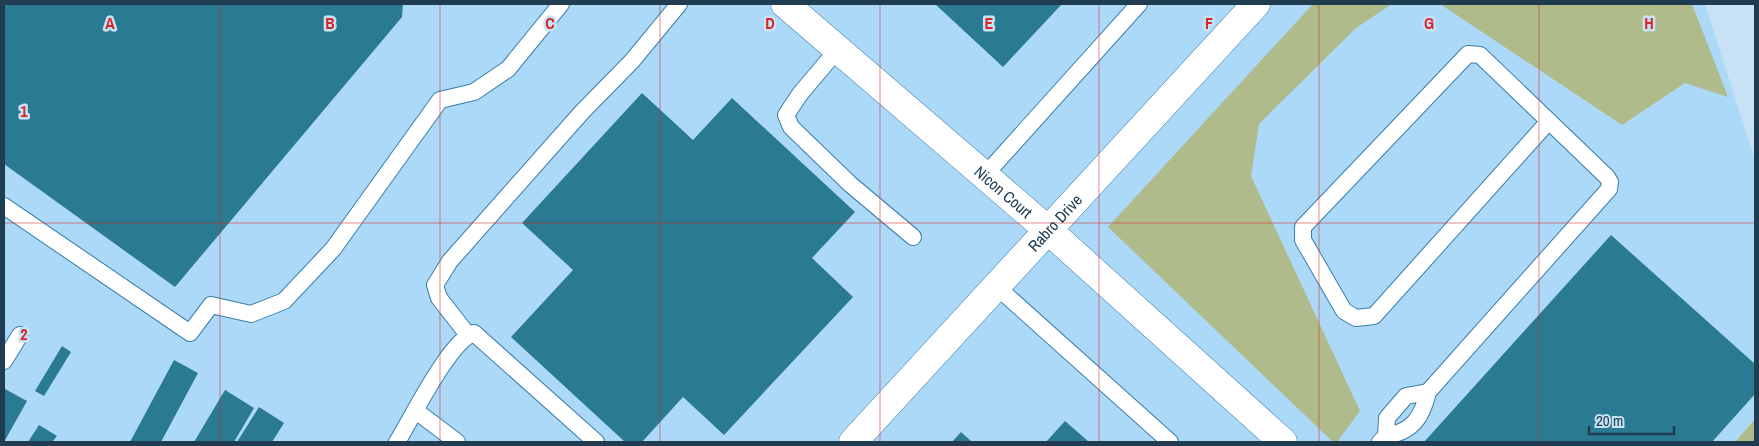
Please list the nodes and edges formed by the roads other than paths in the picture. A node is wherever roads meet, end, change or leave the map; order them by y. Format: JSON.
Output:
{"nodes":[{"id":1,"x":561,"y":4,"type":"edge"},
{"id":2,"x":679,"y":4,"type":"edge"},
{"id":3,"x":786,"y":4,"type":"edge"},
{"id":4,"x":1139,"y":4,"type":"edge"},
{"id":5,"x":1256,"y":4,"type":"edge"},
{"id":6,"x":838,"y":49,"type":"junction"},
{"id":7,"x":1549,"y":121,"type":"junction"},
{"id":8,"x":985,"y":175,"type":"junction"},
{"id":9,"x":4,"y":206,"type":"edge"},
{"id":10,"x":1048,"y":230,"type":"junction"},
{"id":11,"x":913,"y":237,"type":"dead end"},
{"id":12,"x":996,"y":286,"type":"junction"},
{"id":13,"x":20,"y":335,"type":"dead end"},
{"id":14,"x":468,"y":335,"type":"junction"},
{"id":15,"x":4,"y":361,"type":"edge"},
{"id":16,"x":1428,"y":392,"type":"junction"},
{"id":17,"x":416,"y":411,"type":"junction"},
{"id":18,"x":1383,"y":439,"type":"edge"},
{"id":19,"x":397,"y":442,"type":"edge"},
{"id":20,"x":456,"y":442,"type":"edge"},
{"id":21,"x":596,"y":442,"type":"edge"},
{"id":22,"x":853,"y":442,"type":"edge"},
{"id":23,"x":1170,"y":442,"type":"edge"},
{"id":24,"x":1283,"y":442,"type":"edge"}],
"edges":[{"from":1,"to":9,"type":"lane"},
{"from":2,"to":14,"type":"lane"},
{"from":3,"to":6,"type":"street","name":"Nicon Court"},
{"from":4,"to":8,"type":"lane"},
{"from":5,"to":10,"type":"street","name":"Rabro Drive"},
{"from":6,"to":8,"type":"street","name":"Nicon Court"},
{"from":6,"to":11,"type":"lane"},
{"from":7,"to":7,"type":"lane"},
{"from":7,"to":16,"type":"lane"},
{"from":8,"to":10,"type":"street","name":"Nicon Court"},
{"from":10,"to":12,"type":"street","name":"Rabro Drive"},
{"from":10,"to":24,"type":"street","name":"Nicon Court"},
{"from":12,"to":22,"type":"street","name":"Rabro Drive"},
{"from":12,"to":23,"type":"lane"},
{"from":13,"to":15,"type":"lane"},
{"from":14,"to":17,"type":"lane"},
{"from":14,"to":21,"type":"lane"},
{"from":16,"to":18,"type":"lane"},
{"from":16,"to":18,"type":"lane"},
{"from":17,"to":19,"type":"lane"},
{"from":17,"to":20,"type":"lane"}]}
